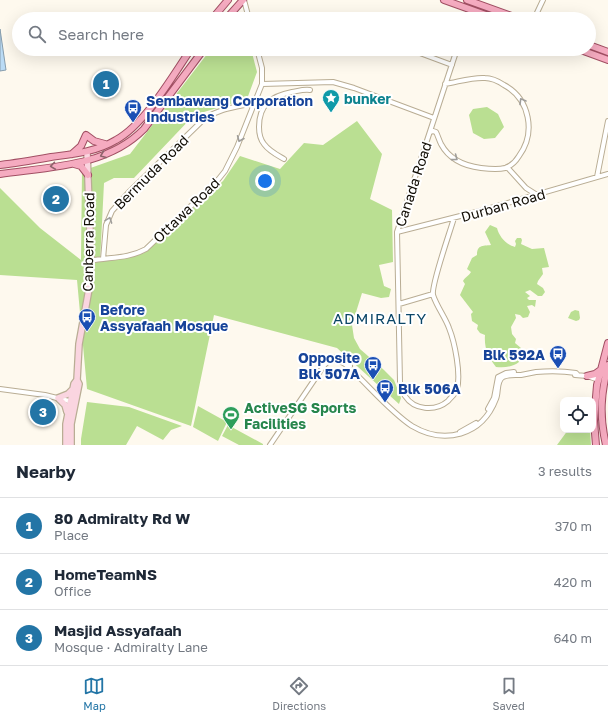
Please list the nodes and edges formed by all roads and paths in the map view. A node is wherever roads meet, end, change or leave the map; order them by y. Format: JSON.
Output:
{"nodes":[{"id":1,"x":228,"y":0,"type":"edge"},
{"id":2,"x":244,"y":0,"type":"edge"},
{"id":3,"x":444,"y":0,"type":"edge"},
{"id":4,"x":467,"y":0,"type":"edge"},
{"id":5,"x":543,"y":0,"type":"edge"},
{"id":6,"x":475,"y":1,"type":"edge"},
{"id":7,"x":472,"y":10,"type":"joint"},
{"id":8,"x":218,"y":12,"type":"edge"},
{"id":9,"x":233,"y":12,"type":"edge"},
{"id":10,"x":247,"y":12,"type":"edge"},
{"id":11,"x":478,"y":12,"type":"edge"},
{"id":12,"x":502,"y":12,"type":"edge"},
{"id":13,"x":537,"y":12,"type":"edge"},
{"id":14,"x":596,"y":48,"type":"edge"},
{"id":15,"x":608,"y":52,"type":"edge"},
{"id":16,"x":186,"y":56,"type":"edge"},
{"id":17,"x":199,"y":56,"type":"edge"},
{"id":18,"x":259,"y":56,"type":"edge"},
{"id":19,"x":428,"y":56,"type":"edge"},
{"id":20,"x":455,"y":56,"type":"edge"},
{"id":21,"x":596,"y":56,"type":"edge"},
{"id":22,"x":608,"y":60,"type":"edge"},
{"id":23,"x":452,"y":65,"type":"junction"},
{"id":24,"x":186,"y":74,"type":"junction"},
{"id":25,"x":173,"y":77,"type":"junction"},
{"id":26,"x":297,"y":83,"type":"junction"},
{"id":27,"x":262,"y":84,"type":"junction"},
{"id":28,"x":445,"y":84,"type":"junction"},
{"id":29,"x":310,"y":90,"type":"dead end"},
{"id":30,"x":294,"y":92,"type":"junction"},
{"id":31,"x":254,"y":103,"type":"junction"},
{"id":32,"x":249,"y":117,"type":"junction"},
{"id":33,"x":434,"y":118,"type":"junction"},
{"id":34,"x":259,"y":120,"type":"junction"},
{"id":35,"x":608,"y":121,"type":"edge"},
{"id":36,"x":430,"y":132,"type":"junction"},
{"id":37,"x":107,"y":144,"type":"junction"},
{"id":38,"x":87,"y":152,"type":"junction"},
{"id":39,"x":71,"y":155,"type":"junction"},
{"id":40,"x":284,"y":159,"type":"dead end"},
{"id":41,"x":87,"y":161,"type":"junction"},
{"id":42,"x":72,"y":163,"type":"junction"},
{"id":43,"x":2,"y":164,"type":"edge"},
{"id":44,"x":508,"y":167,"type":"junction"},
{"id":45,"x":19,"y":171,"type":"junction"},
{"id":46,"x":0,"y":174,"type":"edge"},
{"id":47,"x":608,"y":174,"type":"edge"},
{"id":48,"x":88,"y":176,"type":"junction"},
{"id":49,"x":597,"y":177,"type":"junction"},
{"id":50,"x":538,"y":195,"type":"junction"},
{"id":51,"x":454,"y":218,"type":"junction"},
{"id":52,"x":397,"y":232,"type":"junction"},
{"id":53,"x":103,"y":259,"type":"junction"},
{"id":54,"x":90,"y":262,"type":"junction"},
{"id":55,"x":433,"y":294,"type":"junction"},
{"id":56,"x":399,"y":304,"type":"junction"},
{"id":57,"x":608,"y":343,"type":"edge"},
{"id":58,"x":608,"y":365,"type":"edge"},
{"id":59,"x":602,"y":369,"type":"junction"},
{"id":60,"x":587,"y":376,"type":"junction"},
{"id":61,"x":77,"y":380,"type":"junction"},
{"id":62,"x":601,"y":381,"type":"junction"},
{"id":63,"x":73,"y":388,"type":"junction"},
{"id":64,"x":0,"y":389,"type":"edge"},
{"id":65,"x":58,"y":398,"type":"junction"},
{"id":66,"x":73,"y":402,"type":"junction"},
{"id":67,"x":67,"y":413,"type":"junction"},
{"id":68,"x":66,"y":445,"type":"edge"},
{"id":69,"x":71,"y":445,"type":"edge"},
{"id":70,"x":269,"y":445,"type":"edge"},
{"id":71,"x":596,"y":445,"type":"edge"},
{"id":72,"x":606,"y":445,"type":"edge"}],
"edges":[{"from":1,"to":8,"type":"main road"},
{"from":2,"to":9,"type":"main road"},
{"from":2,"to":10,"type":"street"},
{"from":3,"to":7,"type":"main road"},
{"from":4,"to":6,"type":"main road"},
{"from":5,"to":13,"type":"street"},
{"from":6,"to":12,"type":"main road"},
{"from":7,"to":11,"type":"main road"},
{"from":14,"to":15,"type":"main road"},
{"from":16,"to":25,"type":"main road"},
{"from":17,"to":24,"type":"main road"},
{"from":18,"to":27,"type":"street","name":"Ottawa Road"},
{"from":19,"to":23,"type":"street"},
{"from":20,"to":23,"type":"street","name":"Canada Road"},
{"from":21,"to":22,"type":"main road"},
{"from":23,"to":28,"type":"street","name":"Canada Road"},
{"from":24,"to":25,"type":"main road"},
{"from":24,"to":41,"type":"main road","one_way":true},
{"from":25,"to":37,"type":"main road"},
{"from":26,"to":27,"type":"street"},
{"from":26,"to":30,"type":"street"},
{"from":26,"to":33,"type":"street"},
{"from":27,"to":31,"type":"street","name":"Ottawa Road"},
{"from":28,"to":33,"type":"street","name":"Canada Road"},
{"from":44,"to":28,"type":"street","one_way":true},
{"from":29,"to":30,"type":"street"},
{"from":30,"to":34,"type":"street"},
{"from":31,"to":32,"type":"street","name":"Ottawa Road"},
{"from":53,"to":31,"type":"street","name":"Bermuda Road","one_way":true},
{"from":32,"to":34,"type":"street"},
{"from":32,"to":53,"type":"street","name":"Ottawa Road","one_way":true},
{"from":33,"to":36,"type":"street","name":"Canada Road"},
{"from":34,"to":40,"type":"street"},
{"from":35,"to":49,"type":"street"},
{"from":36,"to":44,"type":"street","one_way":true},
{"from":36,"to":52,"type":"street","name":"Canada Road"},
{"from":37,"to":38,"type":"main road"},
{"from":37,"to":39,"type":"main road"},
{"from":38,"to":39,"type":"main road"},
{"from":38,"to":41,"type":"main road","name":"Canberra Road"},
{"from":39,"to":43,"type":"main road"},
{"from":41,"to":42,"type":"main road"},
{"from":41,"to":48,"type":"main road","name":"Canberra Road"},
{"from":42,"to":45,"type":"main road","one_way":true},
{"from":42,"to":48,"type":"main road"},
{"from":43,"to":45,"type":"main road"},
{"from":44,"to":50,"type":"street"},
{"from":45,"to":46,"type":"main road"},
{"from":47,"to":49,"type":"street","name":"Durban Road"},
{"from":48,"to":54,"type":"main road","name":"Canberra Road"},
{"from":49,"to":50,"type":"street","name":"Durban Road"},
{"from":50,"to":51,"type":"street","name":"Durban Road"},
{"from":51,"to":52,"type":"street","name":"Durban Road"},
{"from":51,"to":55,"type":"street"},
{"from":52,"to":56,"type":"street","name":"Canada Road"},
{"from":53,"to":54,"type":"street","name":"Ottawa Road"},
{"from":54,"to":61,"type":"main road","name":"Canberra Road"},
{"from":55,"to":56,"type":"street"},
{"from":55,"to":56,"type":"street","name":"Canada Road"},
{"from":57,"to":59,"type":"main road"},
{"from":58,"to":62,"type":"main road"},
{"from":59,"to":60,"type":"main road"},
{"from":59,"to":62,"type":"main road"},
{"from":60,"to":62,"type":"street"},
{"from":60,"to":70,"type":"street"},
{"from":61,"to":63,"type":"main road","name":"Canberra Road"},
{"from":61,"to":66,"type":"main road","name":"Canberra Road"},
{"from":62,"to":71,"type":"main road"},
{"from":62,"to":72,"type":"main road"},
{"from":63,"to":65,"type":"main road"},
{"from":63,"to":66,"type":"main road","name":"Canberra Road"},
{"from":64,"to":65,"type":"street"},
{"from":65,"to":66,"type":"street"},
{"from":65,"to":67,"type":"main road"},
{"from":66,"to":67,"type":"main road","name":"Canberra Road"},
{"from":66,"to":69,"type":"main road","name":"Canberra Road"},
{"from":67,"to":68,"type":"main road","name":"Canberra Road"}]}
